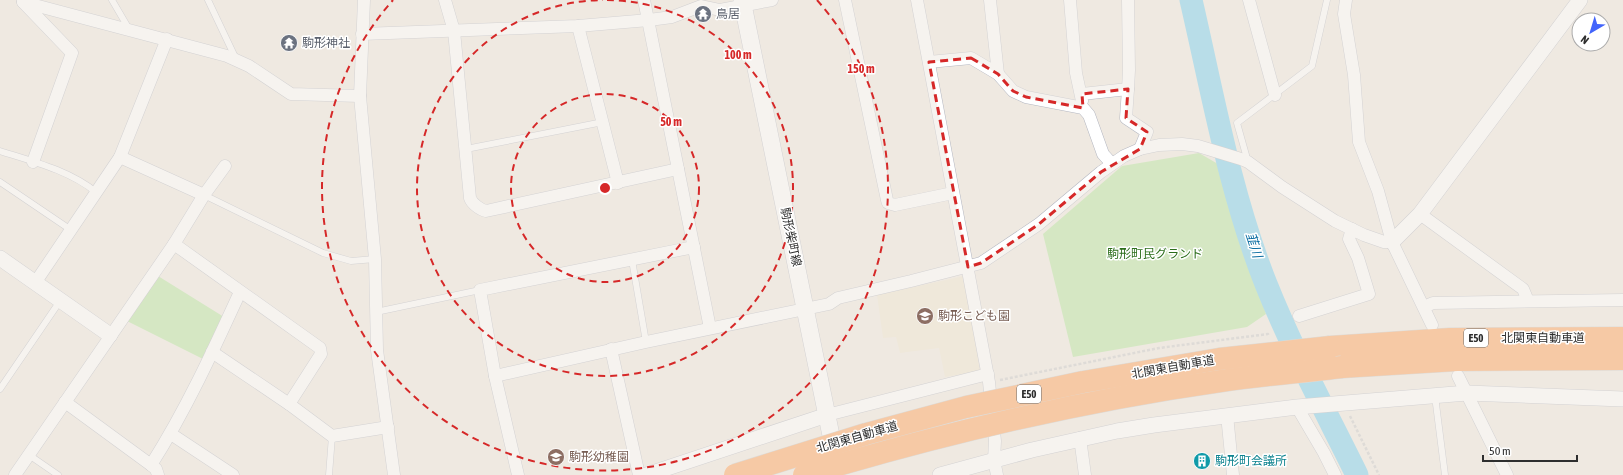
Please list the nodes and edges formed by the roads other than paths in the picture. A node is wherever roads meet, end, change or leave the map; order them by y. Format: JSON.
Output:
{"nodes":[{"id":1,"x":112,"y":0,"type":"edge"},
{"id":2,"x":208,"y":0,"type":"edge"},
{"id":3,"x":364,"y":0,"type":"edge"},
{"id":4,"x":445,"y":0,"type":"edge"},
{"id":5,"x":644,"y":0,"type":"edge"},
{"id":6,"x":772,"y":0,"type":"edge"},
{"id":7,"x":845,"y":0,"type":"edge"},
{"id":8,"x":917,"y":0,"type":"edge"},
{"id":9,"x":990,"y":0,"type":"edge"},
{"id":10,"x":1070,"y":0,"type":"edge"},
{"id":11,"x":1128,"y":0,"type":"edge"},
{"id":12,"x":1249,"y":0,"type":"edge"},
{"id":13,"x":1327,"y":0,"type":"edge"},
{"id":14,"x":1346,"y":0,"type":"edge"},
{"id":15,"x":1580,"y":0,"type":"edge"},
{"id":16,"x":22,"y":1,"type":"edge"},
{"id":17,"x":742,"y":3,"type":"edge"},
{"id":18,"x":648,"y":20,"type":"junction"},
{"id":19,"x":578,"y":26,"type":"junction"},
{"id":20,"x":129,"y":29,"type":"junction"},
{"id":21,"x":454,"y":31,"type":"junction"},
{"id":22,"x":362,"y":34,"type":"junction"},
{"id":23,"x":167,"y":40,"type":"junction"},
{"id":24,"x":237,"y":60,"type":"junction"},
{"id":25,"x":929,"y":62,"type":"junction"},
{"id":26,"x":998,"y":74,"type":"junction"},
{"id":27,"x":1128,"y":89,"type":"junction"},
{"id":28,"x":1082,"y":94,"type":"junction"},
{"id":29,"x":1274,"y":95,"type":"junction"},
{"id":30,"x":360,"y":96,"type":"junction"},
{"id":31,"x":1083,"y":108,"type":"junction"},
{"id":32,"x":602,"y":122,"type":"junction"},
{"id":33,"x":466,"y":149,"type":"junction"},
{"id":34,"x":1140,"y":149,"type":"junction"},
{"id":35,"x":0,"y":151,"type":"edge"},
{"id":36,"x":120,"y":157,"type":"junction"},
{"id":37,"x":1245,"y":160,"type":"junction"},
{"id":38,"x":33,"y":162,"type":"junction"},
{"id":39,"x":1112,"y":164,"type":"junction"},
{"id":40,"x":225,"y":166,"type":"dead end"},
{"id":41,"x":678,"y":169,"type":"junction"},
{"id":42,"x":0,"y":182,"type":"edge"},
{"id":43,"x":618,"y":183,"type":"junction"},
{"id":44,"x":97,"y":193,"type":"junction"},
{"id":45,"x":954,"y":193,"type":"junction"},
{"id":46,"x":204,"y":195,"type":"junction"},
{"id":47,"x":1420,"y":214,"type":"junction"},
{"id":48,"x":1352,"y":229,"type":"junction"},
{"id":49,"x":71,"y":230,"type":"junction"},
{"id":50,"x":1392,"y":242,"type":"junction"},
{"id":51,"x":174,"y":244,"type":"junction"},
{"id":52,"x":694,"y":247,"type":"junction"},
{"id":53,"x":0,"y":258,"type":"edge"},
{"id":54,"x":375,"y":259,"type":"junction"},
{"id":55,"x":632,"y":260,"type":"junction"},
{"id":56,"x":968,"y":267,"type":"junction"},
{"id":57,"x":36,"y":283,"type":"junction"},
{"id":58,"x":480,"y":290,"type":"junction"},
{"id":59,"x":240,"y":292,"type":"junction"},
{"id":60,"x":1623,"y":300,"type":"edge"},
{"id":61,"x":60,"y":301,"type":"junction"},
{"id":62,"x":1528,"y":301,"type":"junction"},
{"id":63,"x":1424,"y":307,"type":"junction"},
{"id":64,"x":805,"y":308,"type":"junction"},
{"id":65,"x":376,"y":312,"type":"junction"},
{"id":66,"x":1299,"y":316,"type":"dead end"},
{"id":67,"x":1432,"y":325,"type":"dead end"},
{"id":68,"x":710,"y":328,"type":"junction"},
{"id":69,"x":110,"y":335,"type":"junction"},
{"id":70,"x":1623,"y":338,"type":"edge"},
{"id":71,"x":646,"y":342,"type":"junction"},
{"id":72,"x":611,"y":350,"type":"junction"},
{"id":73,"x":212,"y":352,"type":"junction"},
{"id":74,"x":1623,"y":359,"type":"edge"},
{"id":75,"x":988,"y":374,"type":"junction"},
{"id":76,"x":495,"y":376,"type":"junction"},
{"id":77,"x":1458,"y":376,"type":"dead end"},
{"id":78,"x":0,"y":389,"type":"edge"},
{"id":79,"x":1467,"y":393,"type":"junction"},
{"id":80,"x":1435,"y":396,"type":"junction"},
{"id":81,"x":1623,"y":399,"type":"edge"},
{"id":82,"x":65,"y":402,"type":"junction"},
{"id":83,"x":289,"y":404,"type":"junction"},
{"id":84,"x":1300,"y":407,"type":"junction"},
{"id":85,"x":827,"y":415,"type":"junction"},
{"id":86,"x":1228,"y":415,"type":"junction"},
{"id":87,"x":388,"y":427,"type":"junction"},
{"id":88,"x":171,"y":434,"type":"junction"},
{"id":89,"x":332,"y":436,"type":"junction"},
{"id":90,"x":1080,"y":438,"type":"junction"},
{"id":91,"x":29,"y":455,"type":"junction"},
{"id":92,"x":994,"y":460,"type":"junction"},
{"id":93,"x":151,"y":464,"type":"junction"},
{"id":94,"x":15,"y":475,"type":"edge"},
{"id":95,"x":58,"y":475,"type":"edge"},
{"id":96,"x":158,"y":475,"type":"edge"},
{"id":97,"x":233,"y":475,"type":"edge"},
{"id":98,"x":329,"y":475,"type":"edge"},
{"id":99,"x":394,"y":475,"type":"edge"},
{"id":100,"x":518,"y":475,"type":"edge"},
{"id":101,"x":639,"y":475,"type":"edge"},
{"id":102,"x":646,"y":475,"type":"edge"},
{"id":103,"x":735,"y":475,"type":"edge"},
{"id":104,"x":804,"y":475,"type":"edge"},
{"id":105,"x":839,"y":475,"type":"edge"},
{"id":106,"x":940,"y":475,"type":"edge"},
{"id":107,"x":997,"y":475,"type":"edge"},
{"id":108,"x":1085,"y":475,"type":"edge"},
{"id":109,"x":1233,"y":475,"type":"edge"},
{"id":110,"x":1335,"y":475,"type":"edge"},
{"id":111,"x":1445,"y":475,"type":"edge"},
{"id":112,"x":1507,"y":475,"type":"edge"}],
"edges":[{"from":1,"to":20,"type":"lane"},
{"from":2,"to":24,"type":"lane"},
{"from":3,"to":22,"type":"street"},
{"from":4,"to":21,"type":"street"},
{"from":5,"to":18,"type":"street"},
{"from":6,"to":17,"type":"street"},
{"from":7,"to":45,"type":"street"},
{"from":8,"to":25,"type":"street"},
{"from":9,"to":26,"type":"street"},
{"from":10,"to":28,"type":"street"},
{"from":11,"to":27,"type":"street"},
{"from":12,"to":29,"type":"street"},
{"from":13,"to":29,"type":"lane"},
{"from":14,"to":50,"type":"street"},
{"from":15,"to":47,"type":"street"},
{"from":16,"to":20,"type":"street"},
{"from":16,"to":38,"type":"street"},
{"from":17,"to":18,"type":"street"},
{"from":17,"to":64,"type":"main road","name":"駒形柴町線"},
{"from":18,"to":19,"type":"street"},
{"from":18,"to":41,"type":"street"},
{"from":19,"to":21,"type":"street"},
{"from":19,"to":32,"type":"street"},
{"from":20,"to":23,"type":"street"},
{"from":21,"to":22,"type":"street"},
{"from":21,"to":33,"type":"street"},
{"from":22,"to":30,"type":"street"},
{"from":23,"to":24,"type":"street"},
{"from":23,"to":36,"type":"street"},
{"from":24,"to":30,"type":"street"},
{"from":25,"to":26,"type":"street"},
{"from":25,"to":45,"type":"street"},
{"from":26,"to":31,"type":"street"},
{"from":27,"to":28,"type":"street"},
{"from":27,"to":34,"type":"street"},
{"from":28,"to":31,"type":"street"},
{"from":29,"to":37,"type":"lane"},
{"from":30,"to":54,"type":"street"},
{"from":31,"to":39,"type":"street"},
{"from":32,"to":33,"type":"lane"},
{"from":32,"to":43,"type":"street"},
{"from":33,"to":43,"type":"street"},
{"from":34,"to":37,"type":"street"},
{"from":34,"to":39,"type":"street"},
{"from":35,"to":38,"type":"lane"},
{"from":36,"to":44,"type":"street"},
{"from":36,"to":46,"type":"street"},
{"from":37,"to":48,"type":"street"},
{"from":38,"to":44,"type":"lane"},
{"from":39,"to":56,"type":"street"},
{"from":40,"to":46,"type":"street"},
{"from":41,"to":43,"type":"street"},
{"from":41,"to":52,"type":"street"},
{"from":42,"to":49,"type":"lane"},
{"from":44,"to":49,"type":"street"},
{"from":45,"to":56,"type":"street"},
{"from":46,"to":51,"type":"street"},
{"from":46,"to":54,"type":"lane"},
{"from":47,"to":50,"type":"street"},
{"from":47,"to":62,"type":"street"},
{"from":48,"to":50,"type":"street"},
{"from":48,"to":66,"type":"street"},
{"from":49,"to":57,"type":"street"},
{"from":50,"to":63,"type":"street"},
{"from":51,"to":59,"type":"street"},
{"from":51,"to":69,"type":"street"},
{"from":52,"to":55,"type":"street"},
{"from":52,"to":68,"type":"street"},
{"from":53,"to":57,"type":"street"},
{"from":54,"to":65,"type":"street"},
{"from":55,"to":58,"type":"street"},
{"from":55,"to":71,"type":"lane"},
{"from":56,"to":64,"type":"street"},
{"from":56,"to":75,"type":"street"},
{"from":57,"to":61,"type":"street"},
{"from":58,"to":65,"type":"lane"},
{"from":58,"to":76,"type":"street"},
{"from":59,"to":73,"type":"street"},
{"from":59,"to":83,"type":"street"},
{"from":60,"to":62,"type":"street"},
{"from":61,"to":69,"type":"street"},
{"from":61,"to":78,"type":"lane"},
{"from":62,"to":63,"type":"street"},
{"from":63,"to":67,"type":"street"},
{"from":64,"to":68,"type":"street"},
{"from":64,"to":85,"type":"main road","name":"駒形柴町線"},
{"from":65,"to":87,"type":"street"},
{"from":68,"to":71,"type":"street"},
{"from":69,"to":82,"type":"street"},
{"from":70,"to":103,"type":"highway","name":"北関東自動車道","number":"E50","bridge":true},
{"from":71,"to":72,"type":"street"},
{"from":72,"to":76,"type":"street"},
{"from":72,"to":101,"type":"street"},
{"from":73,"to":83,"type":"street"},
{"from":73,"to":88,"type":"street"},
{"from":74,"to":104,"type":"highway","name":"北関東自動車道","number":"E50","bridge":true},
{"from":75,"to":85,"type":"street"},
{"from":75,"to":92,"type":"street"},
{"from":76,"to":100,"type":"street"},
{"from":77,"to":79,"type":"street"},
{"from":79,"to":80,"type":"street"},
{"from":79,"to":81,"type":"street"},
{"from":79,"to":112,"type":"street"},
{"from":80,"to":84,"type":"street"},
{"from":80,"to":111,"type":"lane"},
{"from":82,"to":91,"type":"street"},
{"from":82,"to":93,"type":"street"},
{"from":83,"to":89,"type":"street"},
{"from":84,"to":86,"type":"street"},
{"from":84,"to":110,"type":"street"},
{"from":85,"to":102,"type":"street"},
{"from":85,"to":105,"type":"main road","name":"駒形柴町線"},
{"from":86,"to":90,"type":"street"},
{"from":86,"to":109,"type":"street"},
{"from":87,"to":89,"type":"street"},
{"from":87,"to":99,"type":"street"},
{"from":88,"to":93,"type":"street"},
{"from":88,"to":97,"type":"street"},
{"from":89,"to":98,"type":"lane"},
{"from":90,"to":92,"type":"street"},
{"from":90,"to":108,"type":"street"},
{"from":91,"to":94,"type":"street"},
{"from":91,"to":95,"type":"lane"},
{"from":92,"to":106,"type":"street"},
{"from":92,"to":107,"type":"street"},
{"from":93,"to":96,"type":"street"}]}
